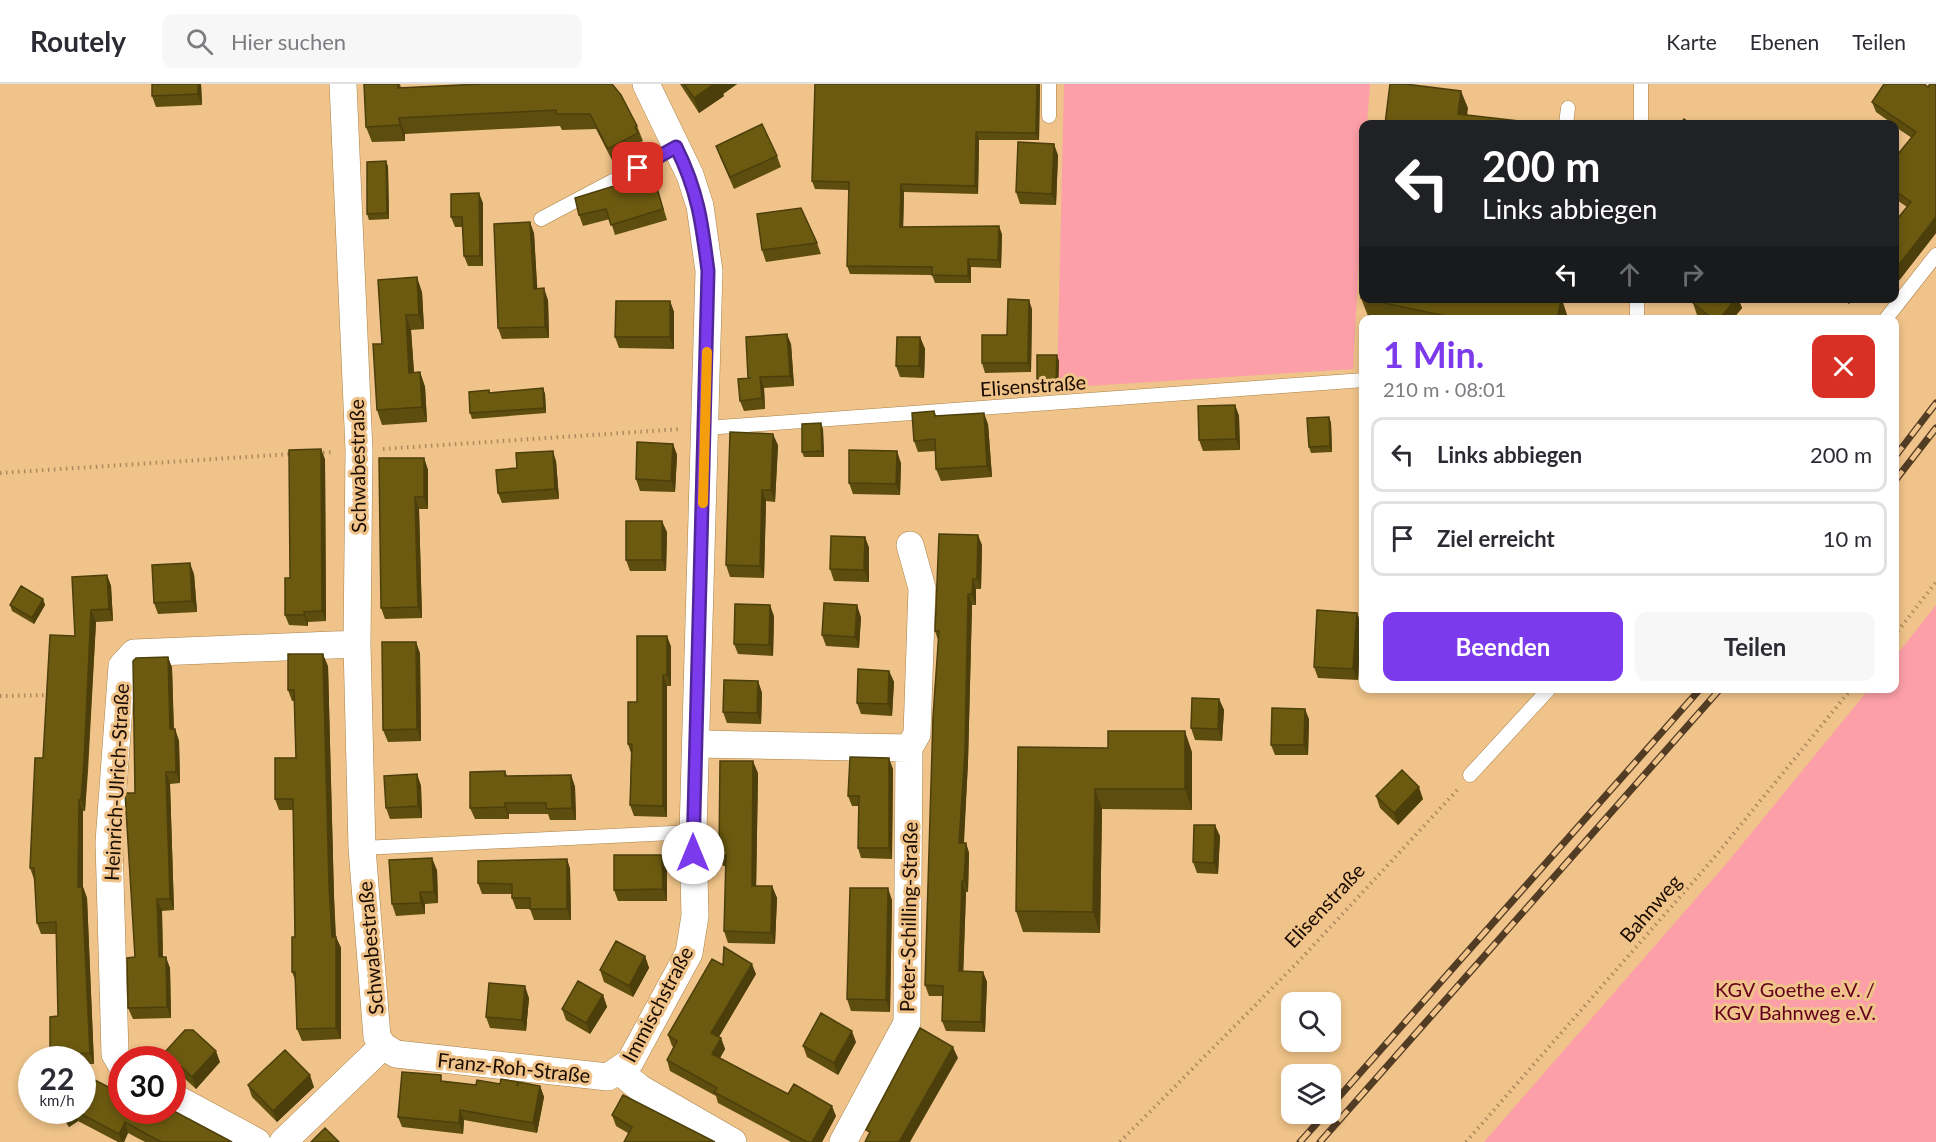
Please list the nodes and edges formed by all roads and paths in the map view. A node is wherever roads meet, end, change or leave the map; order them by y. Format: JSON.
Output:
{"nodes":[{"id":1,"x":343,"y":84,"type":"edge"},
{"id":2,"x":646,"y":84,"type":"edge"},
{"id":3,"x":1049,"y":84,"type":"edge"},
{"id":4,"x":1641,"y":84,"type":"edge"},
{"id":5,"x":1568,"y":108,"type":"dead end"},
{"id":6,"x":1049,"y":116,"type":"dead end"},
{"id":7,"x":1566,"y":120,"type":"edge"},
{"id":8,"x":1641,"y":120,"type":"edge"},
{"id":9,"x":676,"y":147,"type":"junction"},
{"id":10,"x":541,"y":219,"type":"dead end"},
{"id":11,"x":1936,"y":255,"type":"edge"},
{"id":12,"x":1899,"y":302,"type":"edge"},
{"id":13,"x":1898,"y":303,"type":"edge"},
{"id":14,"x":1889,"y":315,"type":"edge"},
{"id":15,"x":1357,"y":381,"type":"edge"},
{"id":16,"x":706,"y":428,"type":"junction"},
{"id":17,"x":358,"y":450,"type":"junction"},
{"id":18,"x":315,"y":453,"type":"edge"},
{"id":19,"x":303,"y":454,"type":"edge"},
{"id":20,"x":0,"y":473,"type":"edge"},
{"id":21,"x":910,"y":546,"type":"dead end"},
{"id":22,"x":1936,"y":582,"type":"edge"},
{"id":23,"x":1899,"y":630,"type":"edge"},
{"id":24,"x":357,"y":644,"type":"junction"},
{"id":25,"x":1545,"y":693,"type":"edge"},
{"id":26,"x":1848,"y":693,"type":"edge"},
{"id":27,"x":60,"y":695,"type":"edge"},
{"id":28,"x":0,"y":696,"type":"edge"},
{"id":29,"x":696,"y":744,"type":"junction"},
{"id":30,"x":909,"y":748,"type":"junction"},
{"id":31,"x":1470,"y":775,"type":"joint"},
{"id":32,"x":693,"y":832,"type":"junction"},
{"id":33,"x":362,"y":848,"type":"junction"},
{"id":34,"x":115,"y":1046,"type":"edge"},
{"id":35,"x":383,"y":1046,"type":"junction"},
{"id":36,"x":619,"y":1071,"type":"junction"},
{"id":37,"x":186,"y":1103,"type":"edge"},
{"id":38,"x":257,"y":1142,"type":"edge"},
{"id":39,"x":283,"y":1142,"type":"edge"},
{"id":40,"x":733,"y":1142,"type":"edge"},
{"id":41,"x":843,"y":1142,"type":"edge"},
{"id":42,"x":1120,"y":1142,"type":"edge"},
{"id":43,"x":1466,"y":1142,"type":"edge"}],
"edges":[{"from":1,"to":17,"type":"street","name":"Schwabestraße"},
{"from":2,"to":9,"type":"street","name":"Immischstraße"},
{"from":3,"to":6,"type":"lane"},
{"from":4,"to":8,"type":"lane"},
{"from":5,"to":7,"type":"lane"},
{"from":9,"to":10,"type":"lane"},
{"from":9,"to":16,"type":"street","name":"Immischstraße"},
{"from":11,"to":12,"type":"lane"},
{"from":13,"to":14,"type":"lane"},
{"from":15,"to":16,"type":"lane","name":"Elisenstraße"},
{"from":16,"to":17,"type":"path"},
{"from":16,"to":29,"type":"street","name":"Immischstraße"},
{"from":17,"to":18,"type":"path"},
{"from":17,"to":24,"type":"street","name":"Schwabestraße"},
{"from":19,"to":20,"type":"path"},
{"from":21,"to":30,"type":"street","name":"Peter-Schilling-Straße"},
{"from":22,"to":23,"type":"path"},
{"from":24,"to":33,"type":"street","name":"Schwabestraße"},
{"from":24,"to":34,"type":"street","name":"Heinrich-Ulrich-Straße"},
{"from":25,"to":31,"type":"lane"},
{"from":26,"to":43,"type":"path","name":"Bahnweg"},
{"from":27,"to":28,"type":"path"},
{"from":29,"to":30,"type":"street"},
{"from":29,"to":32,"type":"street","name":"Immischstraße"},
{"from":30,"to":41,"type":"street","name":"Peter-Schilling-Straße"},
{"from":31,"to":42,"type":"path","name":"Elisenstraße"},
{"from":32,"to":33,"type":"lane"},
{"from":32,"to":36,"type":"street","name":"Immischstraße"},
{"from":33,"to":35,"type":"street","name":"Schwabestraße"},
{"from":35,"to":36,"type":"street","name":"Franz-Roh-Straße"},
{"from":35,"to":39,"type":"street"},
{"from":36,"to":40,"type":"street","name":"Franz-Roh-Straße"},
{"from":37,"to":38,"type":"street"}]}
